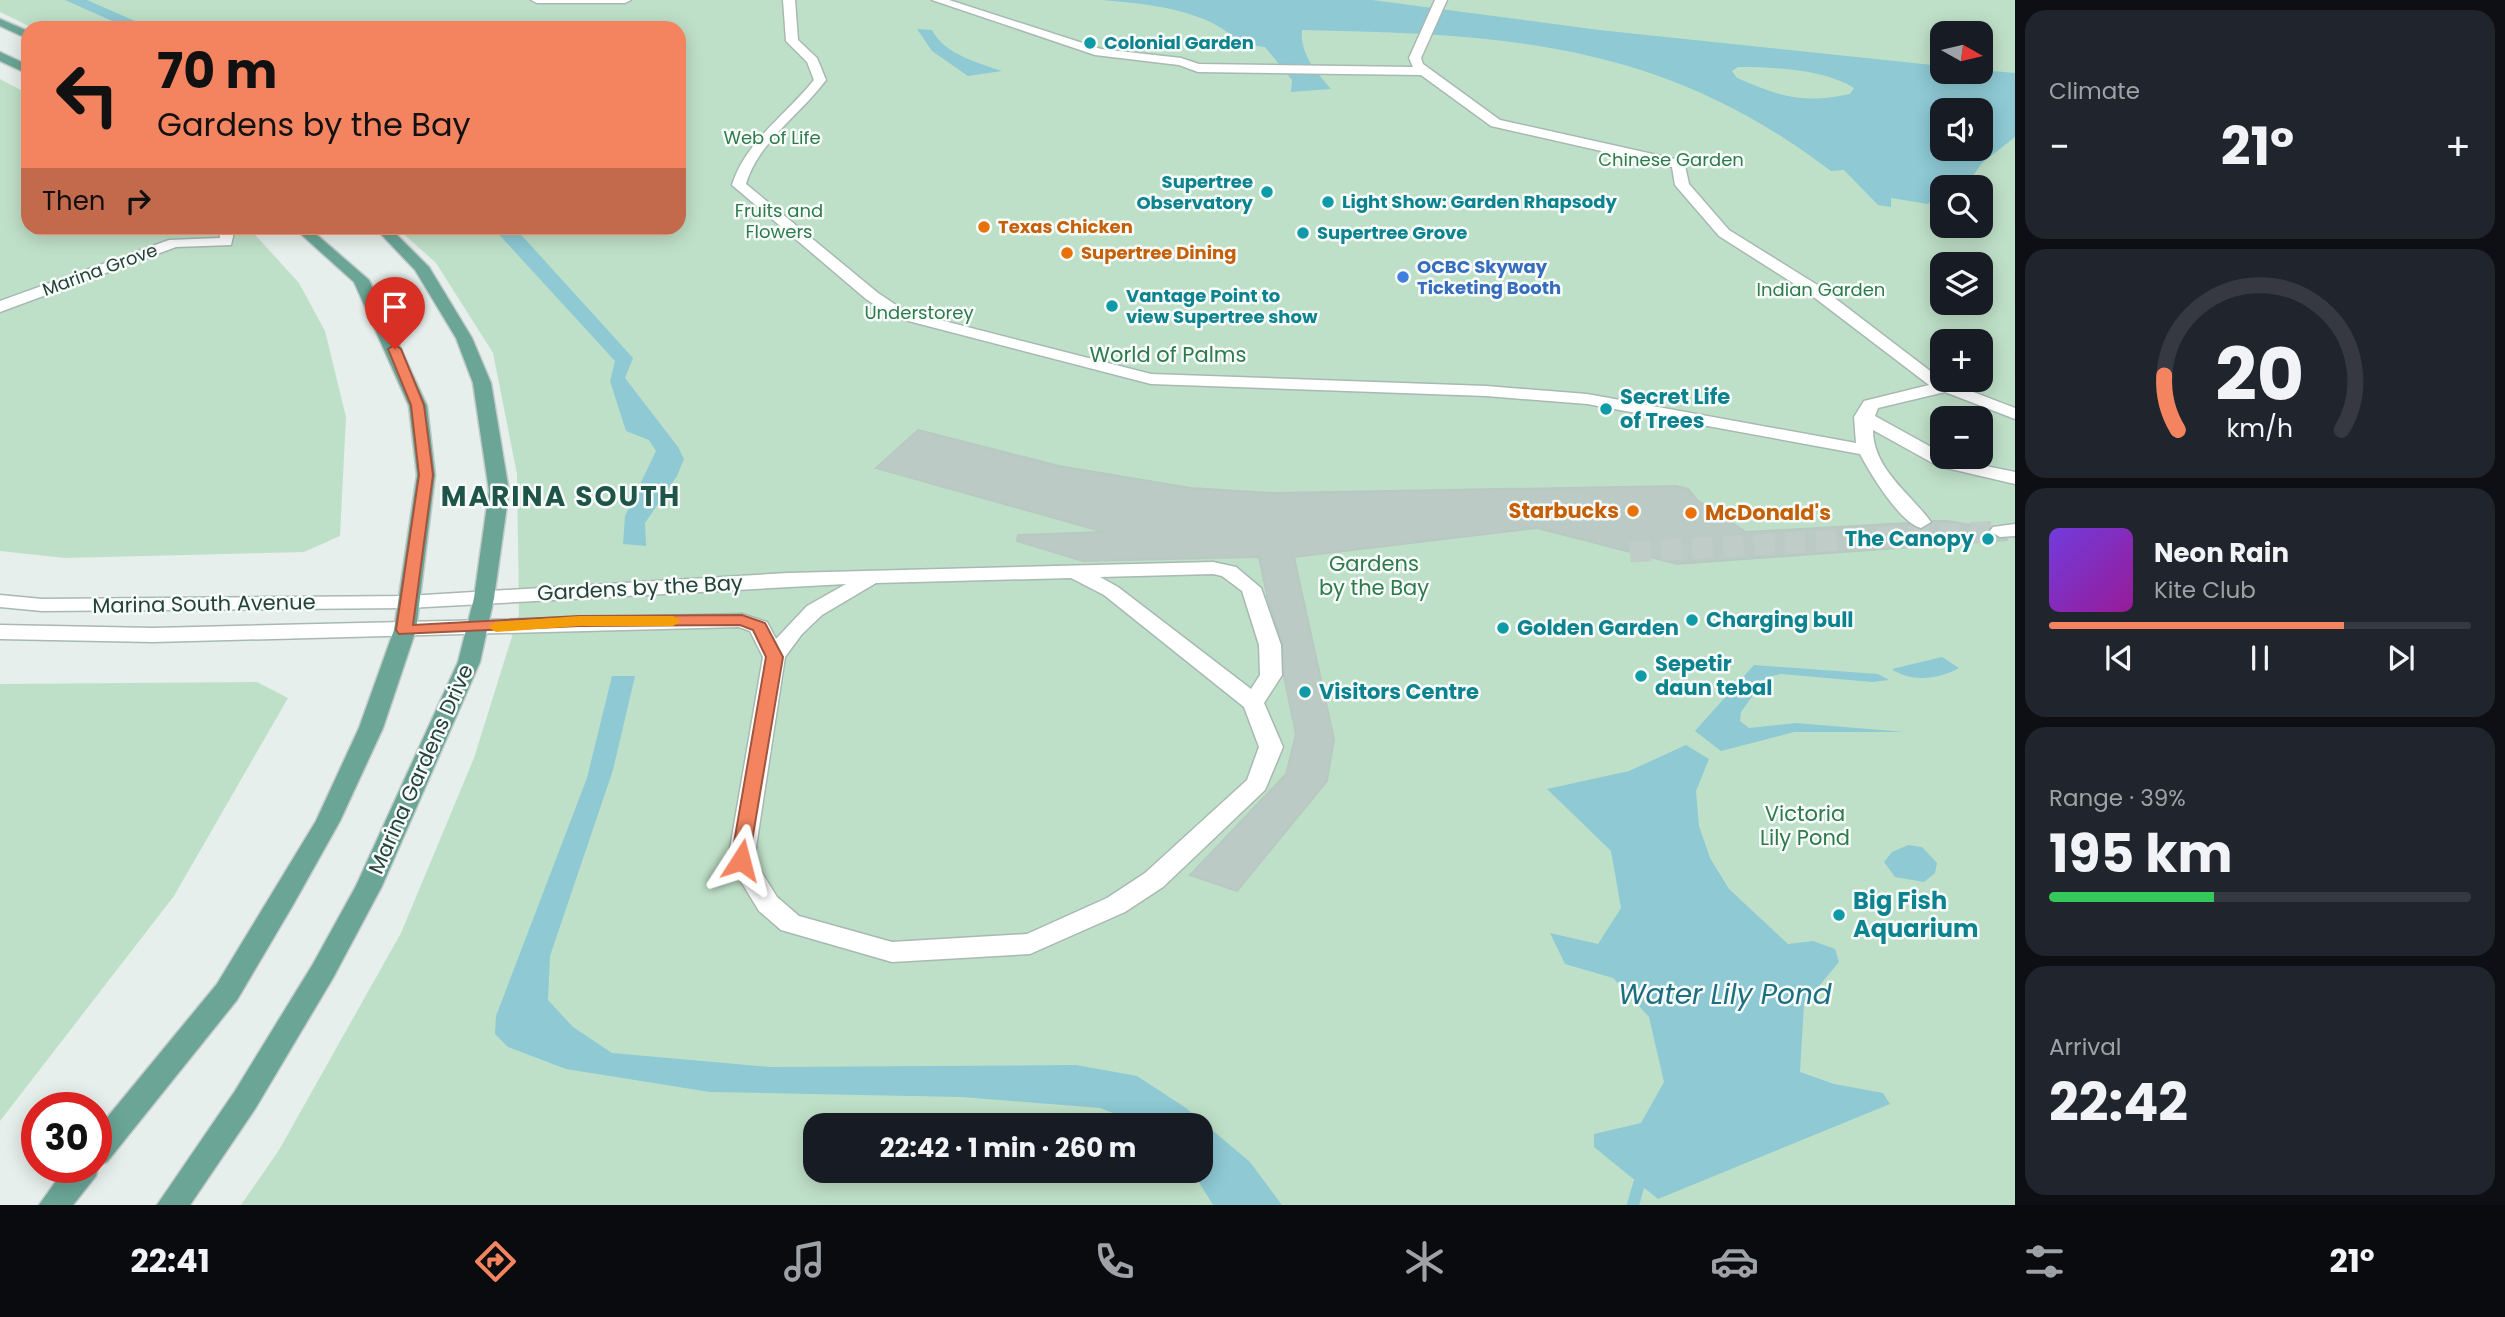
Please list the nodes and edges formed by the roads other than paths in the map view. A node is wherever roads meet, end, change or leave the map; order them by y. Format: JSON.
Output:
{"nodes":[{"id":1,"x":537,"y":0,"type":"edge"},
{"id":2,"x":625,"y":0,"type":"edge"},
{"id":3,"x":789,"y":0,"type":"edge"},
{"id":4,"x":939,"y":0,"type":"edge"},
{"id":5,"x":1441,"y":0,"type":"edge"},
{"id":6,"x":0,"y":22,"type":"edge"},
{"id":7,"x":21,"y":32,"type":"edge"},
{"id":8,"x":0,"y":56,"type":"edge"},
{"id":9,"x":1419,"y":64,"type":"junction"},
{"id":10,"x":21,"y":66,"type":"edge"},
{"id":11,"x":186,"y":235,"type":"edge"},
{"id":12,"x":228,"y":235,"type":"edge"},
{"id":13,"x":309,"y":235,"type":"edge"},
{"id":14,"x":389,"y":235,"type":"edge"},
{"id":15,"x":0,"y":301,"type":"edge"},
{"id":16,"x":0,"y":307,"type":"edge"},
{"id":17,"x":1930,"y":378,"type":"edge"},
{"id":18,"x":1930,"y":390,"type":"edge"},
{"id":19,"x":1957,"y":392,"type":"edge"},
{"id":20,"x":2015,"y":414,"type":"edge"},
{"id":21,"x":1863,"y":417,"type":"junction"},
{"id":22,"x":1867,"y":450,"type":"junction"},
{"id":23,"x":2015,"y":478,"type":"edge"},
{"id":24,"x":1920,"y":522,"type":"dead end"},
{"id":25,"x":1073,"y":571,"type":"junction"},
{"id":26,"x":873,"y":577,"type":"junction"},
{"id":27,"x":484,"y":598,"type":"junction"},
{"id":28,"x":0,"y":601,"type":"edge"},
{"id":29,"x":408,"y":602,"type":"junction"},
{"id":30,"x":477,"y":628,"type":"junction"},
{"id":31,"x":405,"y":630,"type":"junction"},
{"id":32,"x":0,"y":632,"type":"edge"},
{"id":33,"x":774,"y":657,"type":"junction"},
{"id":34,"x":1253,"y":703,"type":"junction"},
{"id":35,"x":112,"y":1133,"type":"edge"},
{"id":36,"x":72,"y":1183,"type":"edge"},
{"id":37,"x":54,"y":1205,"type":"edge"},
{"id":38,"x":172,"y":1205,"type":"edge"}],
"edges":[{"from":1,"to":2,"type":"street"},
{"from":3,"to":22,"type":"street"},
{"from":4,"to":9,"type":"street"},
{"from":5,"to":9,"type":"street"},
{"from":6,"to":7,"type":"main road"},
{"from":8,"to":10,"type":"main road"},
{"from":9,"to":17,"type":"street"},
{"from":11,"to":15,"type":"street","name":"Marina Grove"},
{"from":12,"to":16,"type":"street","name":"Marina Grove"},
{"from":13,"to":29,"type":"main road"},
{"from":14,"to":27,"type":"main road","name":"Marina Gardens Drive"},
{"from":18,"to":21,"type":"street"},
{"from":19,"to":20,"type":"street"},
{"from":21,"to":22,"type":"street"},
{"from":21,"to":23,"type":"street"},
{"from":22,"to":24,"type":"street"},
{"from":25,"to":26,"type":"street","name":"Gardens by the Bay"},
{"from":25,"to":34,"type":"street","name":"Gardens by the Bay"},
{"from":25,"to":34,"type":"street"},
{"from":26,"to":27,"type":"street","name":"Gardens by the Bay"},
{"from":26,"to":33,"type":"street","name":"Gardens by the Bay"},
{"from":27,"to":29,"type":"street","name":"Gardens by the Bay"},
{"from":27,"to":30,"type":"main road","name":"Marina Gardens Drive"},
{"from":28,"to":29,"type":"street","name":"Marina South Avenue"},
{"from":29,"to":31,"type":"main road"},
{"from":30,"to":31,"type":"street","name":"Gardens by the Bay"},
{"from":30,"to":33,"type":"street","name":"Gardens by the Bay"},
{"from":30,"to":38,"type":"main road","name":"Marina Gardens Drive"},
{"from":31,"to":32,"type":"street","name":"Marina South Avenue"},
{"from":31,"to":35,"type":"main road"},
{"from":33,"to":34,"type":"street","name":"Gardens by the Bay"},
{"from":36,"to":37,"type":"main road"}]}
